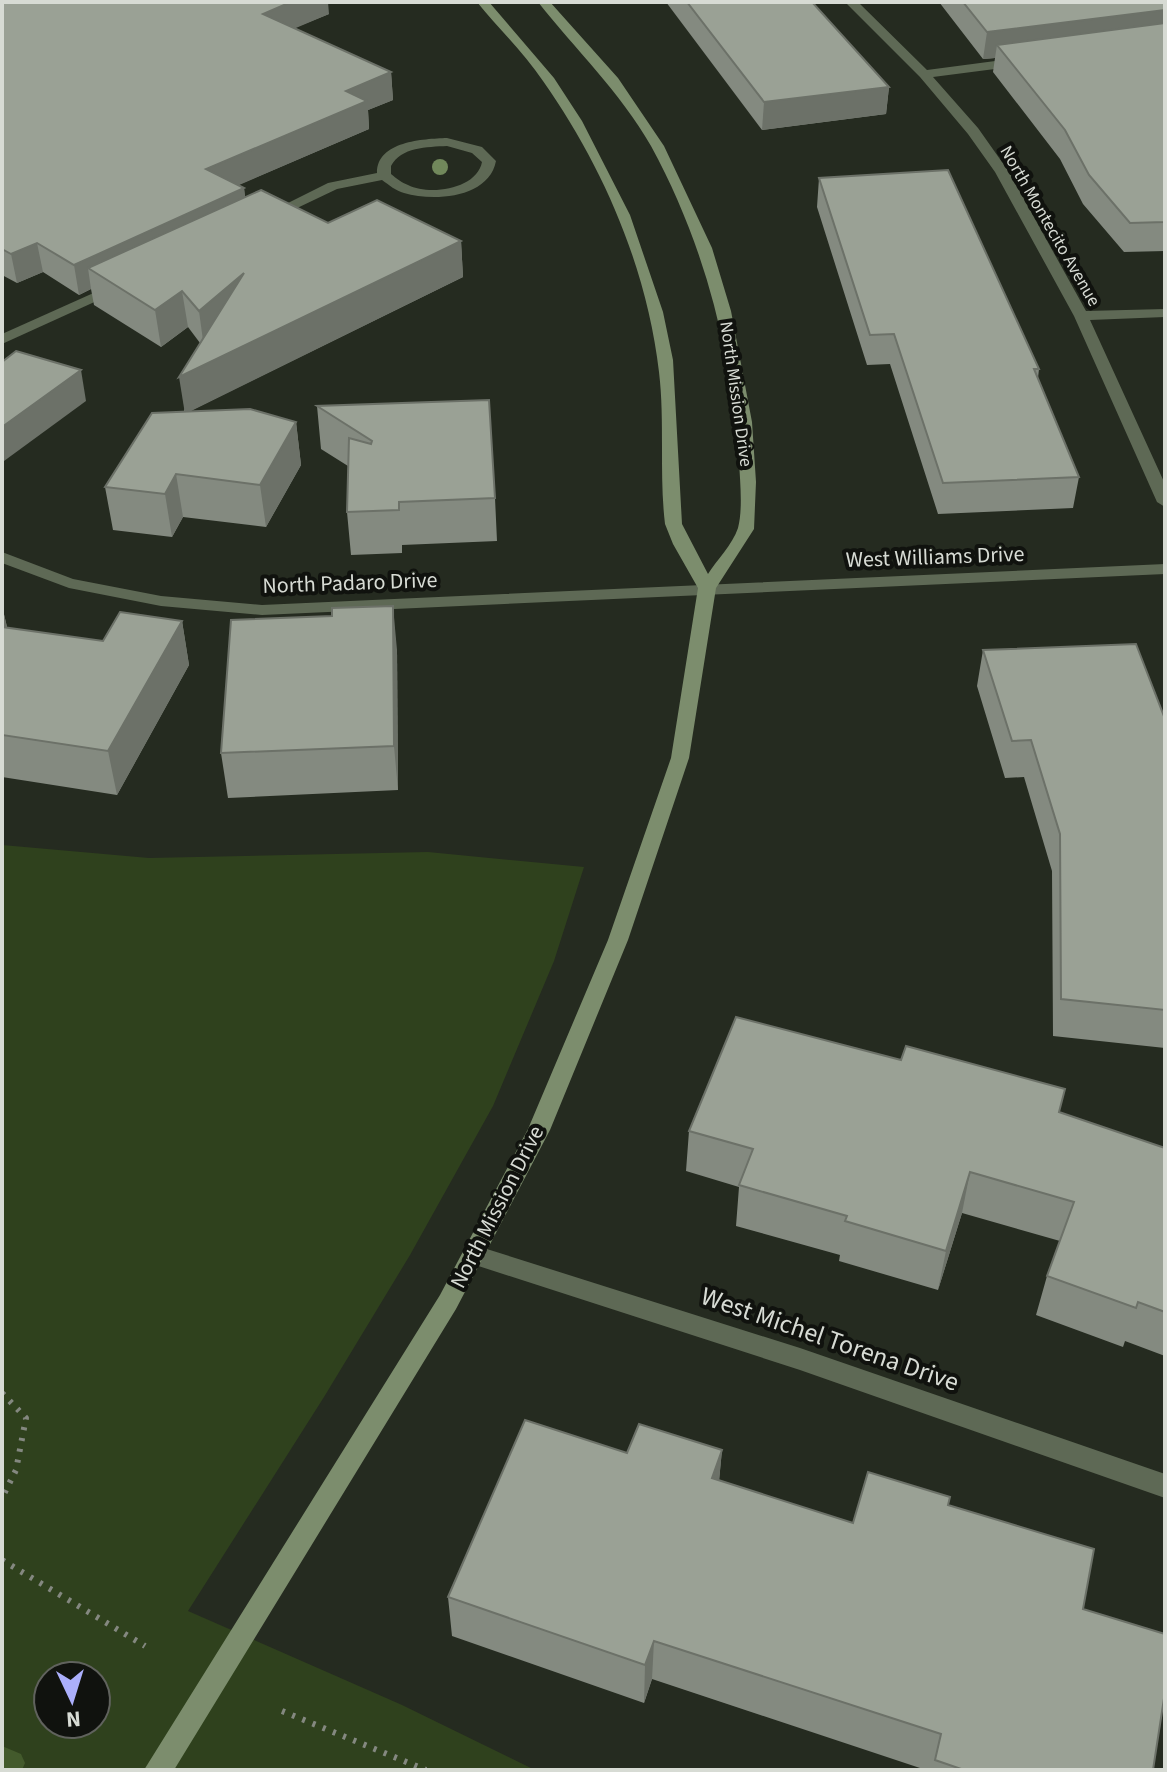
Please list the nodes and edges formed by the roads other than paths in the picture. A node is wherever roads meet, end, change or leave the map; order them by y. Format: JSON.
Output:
{"nodes":[{"id":1,"x":483,"y":2,"type":"edge"},
{"id":2,"x":544,"y":2,"type":"edge"},
{"id":3,"x":851,"y":2,"type":"edge"},
{"id":4,"x":1029,"y":60,"type":"edge"},
{"id":5,"x":924,"y":74,"type":"junction"},
{"id":6,"x":384,"y":176,"type":"junction"},
{"id":7,"x":247,"y":226,"type":"edge"},
{"id":8,"x":132,"y":280,"type":"edge"},
{"id":9,"x":1165,"y":313,"type":"edge"},
{"id":10,"x":1081,"y":316,"type":"junction"},
{"id":11,"x":2,"y":340,"type":"edge"},
{"id":12,"x":1165,"y":502,"type":"edge"},
{"id":13,"x":2,"y":557,"type":"edge"},
{"id":14,"x":1165,"y":569,"type":"edge"},
{"id":15,"x":707,"y":588,"type":"junction"},
{"id":16,"x":474,"y":1255,"type":"junction"},
{"id":17,"x":1165,"y":1486,"type":"edge"},
{"id":18,"x":158,"y":1770,"type":"edge"}],
"edges":[{"from":1,"to":15,"type":"street"},
{"from":2,"to":15,"type":"street","name":"North Mission Drive"},
{"from":3,"to":5,"type":"street","name":"North Montecito Avenue"},
{"from":4,"to":5,"type":"street"},
{"from":5,"to":10,"type":"street","name":"North Montecito Avenue"},
{"from":6,"to":6,"type":"street"},
{"from":6,"to":7,"type":"street"},
{"from":8,"to":11,"type":"street"},
{"from":9,"to":10,"type":"street"},
{"from":10,"to":12,"type":"street","name":"North Montecito Avenue"},
{"from":13,"to":15,"type":"street","name":"North Padaro Drive"},
{"from":14,"to":15,"type":"street","name":"West Williams Drive"},
{"from":15,"to":16,"type":"street","name":"North Mission Drive"},
{"from":16,"to":17,"type":"street","name":"West Michel Torena Drive"},
{"from":16,"to":18,"type":"street","name":"North Mission Drive"}]}
